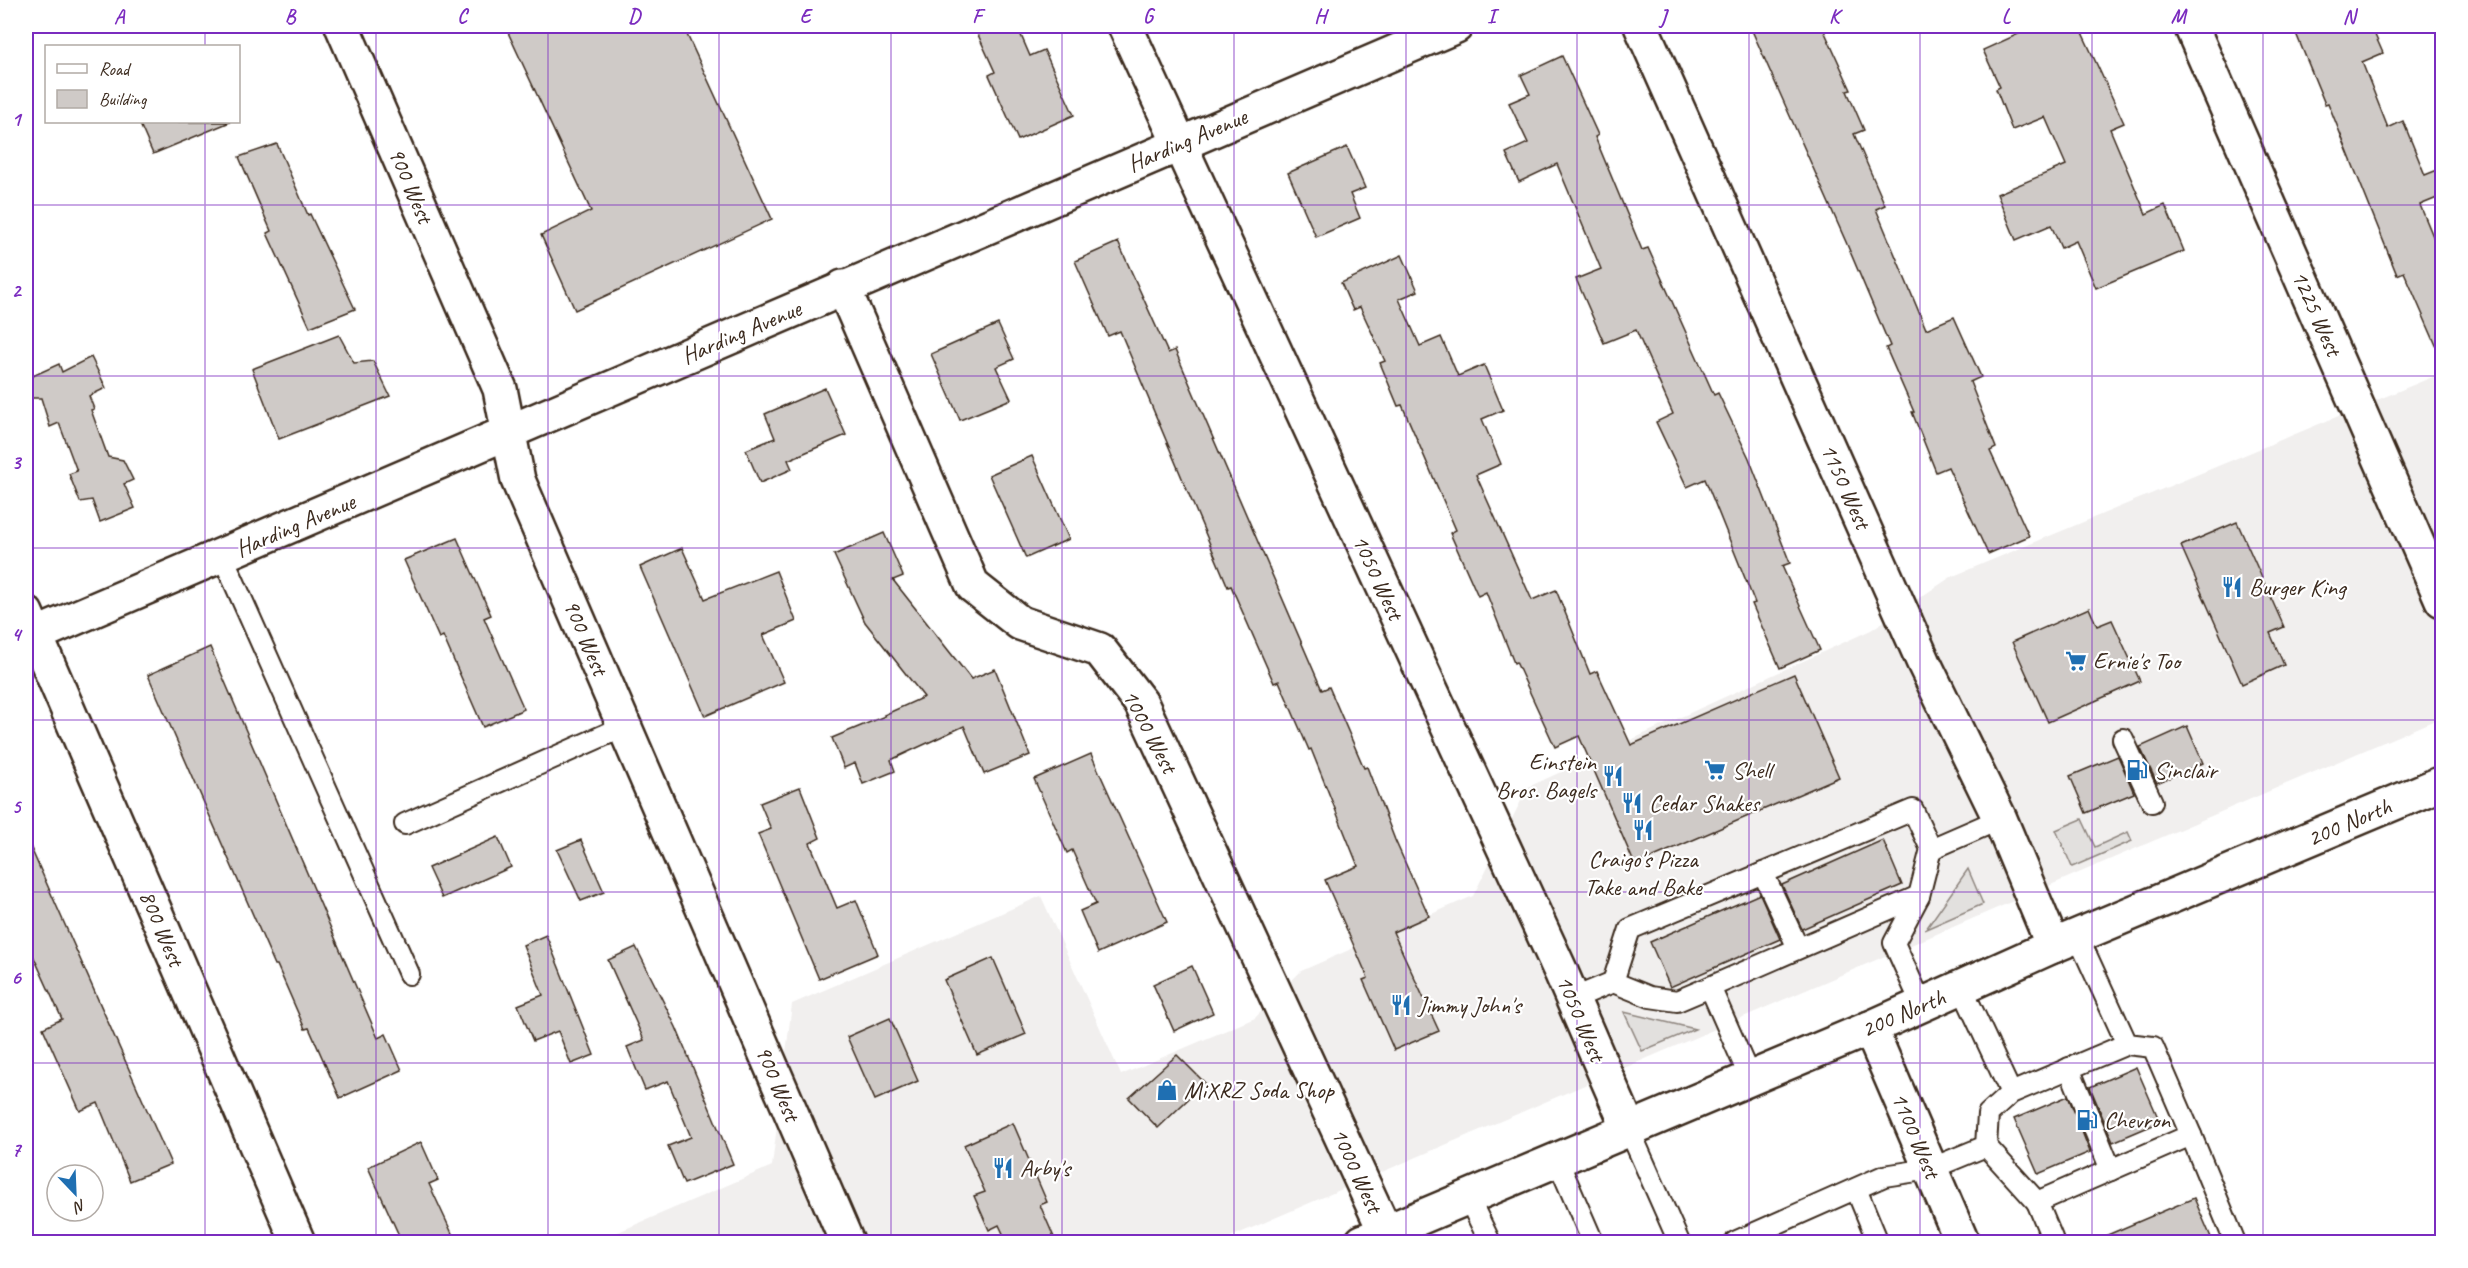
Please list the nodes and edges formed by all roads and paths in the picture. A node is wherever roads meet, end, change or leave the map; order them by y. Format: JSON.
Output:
{"nodes":[{"id":1,"x":342,"y":26,"type":"edge"},
{"id":2,"x":1125,"y":26,"type":"edge"},
{"id":3,"x":1456,"y":26,"type":"edge"},
{"id":4,"x":1641,"y":26,"type":"edge"},
{"id":5,"x":2191,"y":26,"type":"edge"},
{"id":6,"x":1178,"y":144,"type":"junction"},
{"id":7,"x":843,"y":287,"type":"junction"},
{"id":8,"x":510,"y":433,"type":"junction"},
{"id":9,"x":223,"y":557,"type":"junction"},
{"id":10,"x":2442,"y":600,"type":"edge"},
{"id":11,"x":29,"y":629,"type":"edge"},
{"id":12,"x":625,"y":726,"type":"junction"},
{"id":13,"x":2123,"y":738,"type":"dead end"},
{"id":14,"x":2442,"y":783,"type":"edge"},
{"id":15,"x":2152,"y":802,"type":"dead end"},
{"id":16,"x":2000,"y":819,"type":"junction"},
{"id":17,"x":405,"y":824,"type":"dead end"},
{"id":18,"x":1931,"y":849,"type":"junction"},
{"id":19,"x":1763,"y":873,"type":"junction"},
{"id":20,"x":1919,"y":896,"type":"junction"},
{"id":21,"x":2065,"y":942,"type":"junction"},
{"id":22,"x":1798,"y":948,"type":"junction"},
{"id":23,"x":409,"y":974,"type":"dead end"},
{"id":24,"x":1613,"y":982,"type":"junction"},
{"id":25,"x":1710,"y":987,"type":"junction"},
{"id":26,"x":1962,"y":987,"type":"junction"},
{"id":27,"x":1572,"y":999,"type":"junction"},
{"id":28,"x":1922,"y":1005,"type":"junction"},
{"id":29,"x":1870,"y":1028,"type":"junction"},
{"id":30,"x":2127,"y":1044,"type":"junction"},
{"id":31,"x":2069,"y":1068,"type":"junction"},
{"id":32,"x":1750,"y":1078,"type":"junction"},
{"id":33,"x":2011,"y":1093,"type":"junction"},
{"id":34,"x":1629,"y":1129,"type":"junction"},
{"id":35,"x":2192,"y":1135,"type":"junction"},
{"id":36,"x":1986,"y":1146,"type":"junction"},
{"id":37,"x":1557,"y":1159,"type":"junction"},
{"id":38,"x":1930,"y":1169,"type":"junction"},
{"id":39,"x":2111,"y":1170,"type":"junction"},
{"id":40,"x":1856,"y":1189,"type":"junction"},
{"id":41,"x":1468,"y":1197,"type":"junction"},
{"id":42,"x":2037,"y":1202,"type":"junction"},
{"id":43,"x":1379,"y":1239,"type":"edge"},
{"id":44,"x":298,"y":1242,"type":"edge"},
{"id":45,"x":847,"y":1242,"type":"edge"},
{"id":46,"x":1490,"y":1242,"type":"edge"},
{"id":47,"x":1593,"y":1242,"type":"edge"},
{"id":48,"x":1679,"y":1242,"type":"edge"},
{"id":49,"x":1735,"y":1242,"type":"edge"},
{"id":50,"x":1878,"y":1242,"type":"edge"},
{"id":51,"x":1962,"y":1242,"type":"edge"},
{"id":52,"x":2041,"y":1242,"type":"edge"},
{"id":53,"x":2235,"y":1242,"type":"edge"}],
"edges":[{"from":1,"to":8,"type":"street","name":"900 West"},
{"from":2,"to":6,"type":"street","name":"1050 West"},
{"from":3,"to":6,"type":"street","name":"Harding Avenue"},
{"from":4,"to":16,"type":"street","name":"1150 West"},
{"from":5,"to":10,"type":"street","name":"1225 West"},
{"from":6,"to":7,"type":"street","name":"Harding Avenue"},
{"from":6,"to":27,"type":"street","name":"1050 West"},
{"from":7,"to":8,"type":"street","name":"Harding Avenue"},
{"from":7,"to":43,"type":"street","name":"1000 West"},
{"from":8,"to":9,"type":"street","name":"Harding Avenue"},
{"from":8,"to":12,"type":"street","name":"900 West"},
{"from":9,"to":11,"type":"street","name":"Harding Avenue"},
{"from":9,"to":23,"type":"lane"},
{"from":11,"to":44,"type":"street","name":"800 West"},
{"from":12,"to":17,"type":"lane"},
{"from":12,"to":45,"type":"street","name":"900 West"},
{"from":13,"to":15,"type":"lane"},
{"from":14,"to":21,"type":"street","name":"200 North"},
{"from":16,"to":18,"type":"lane"},
{"from":16,"to":21,"type":"street","name":"1150 West"},
{"from":18,"to":19,"type":"lane"},
{"from":18,"to":20,"type":"lane"},
{"from":19,"to":22,"type":"lane"},
{"from":19,"to":24,"type":"lane"},
{"from":20,"to":22,"type":"lane"},
{"from":20,"to":28,"type":"lane"},
{"from":21,"to":26,"type":"street","name":"200 North"},
{"from":21,"to":30,"type":"lane"},
{"from":22,"to":25,"type":"lane"},
{"from":24,"to":25,"type":"lane"},
{"from":24,"to":27,"type":"lane"},
{"from":25,"to":32,"type":"lane"},
{"from":26,"to":28,"type":"street","name":"200 North"},
{"from":26,"to":33,"type":"lane"},
{"from":27,"to":34,"type":"street","name":"1050 West"},
{"from":28,"to":29,"type":"street","name":"200 North"},
{"from":29,"to":32,"type":"street","name":"200 North"},
{"from":29,"to":38,"type":"street","name":"1100 West"},
{"from":30,"to":31,"type":"lane"},
{"from":30,"to":35,"type":"lane"},
{"from":31,"to":33,"type":"lane"},
{"from":31,"to":39,"type":"lane"},
{"from":32,"to":34,"type":"street","name":"200 North"},
{"from":33,"to":36,"type":"lane"},
{"from":34,"to":37,"type":"street","name":"200 North"},
{"from":34,"to":48,"type":"lane"},
{"from":35,"to":39,"type":"lane"},
{"from":35,"to":53,"type":"lane"},
{"from":36,"to":38,"type":"lane"},
{"from":36,"to":42,"type":"lane"},
{"from":37,"to":41,"type":"street","name":"200 North"},
{"from":37,"to":47,"type":"lane"},
{"from":38,"to":40,"type":"lane"},
{"from":38,"to":51,"type":"street","name":"1100 West"},
{"from":39,"to":42,"type":"lane"},
{"from":40,"to":49,"type":"lane"},
{"from":40,"to":50,"type":"lane"},
{"from":41,"to":43,"type":"street","name":"200 North"},
{"from":41,"to":46,"type":"lane"},
{"from":42,"to":52,"type":"lane"}]}
